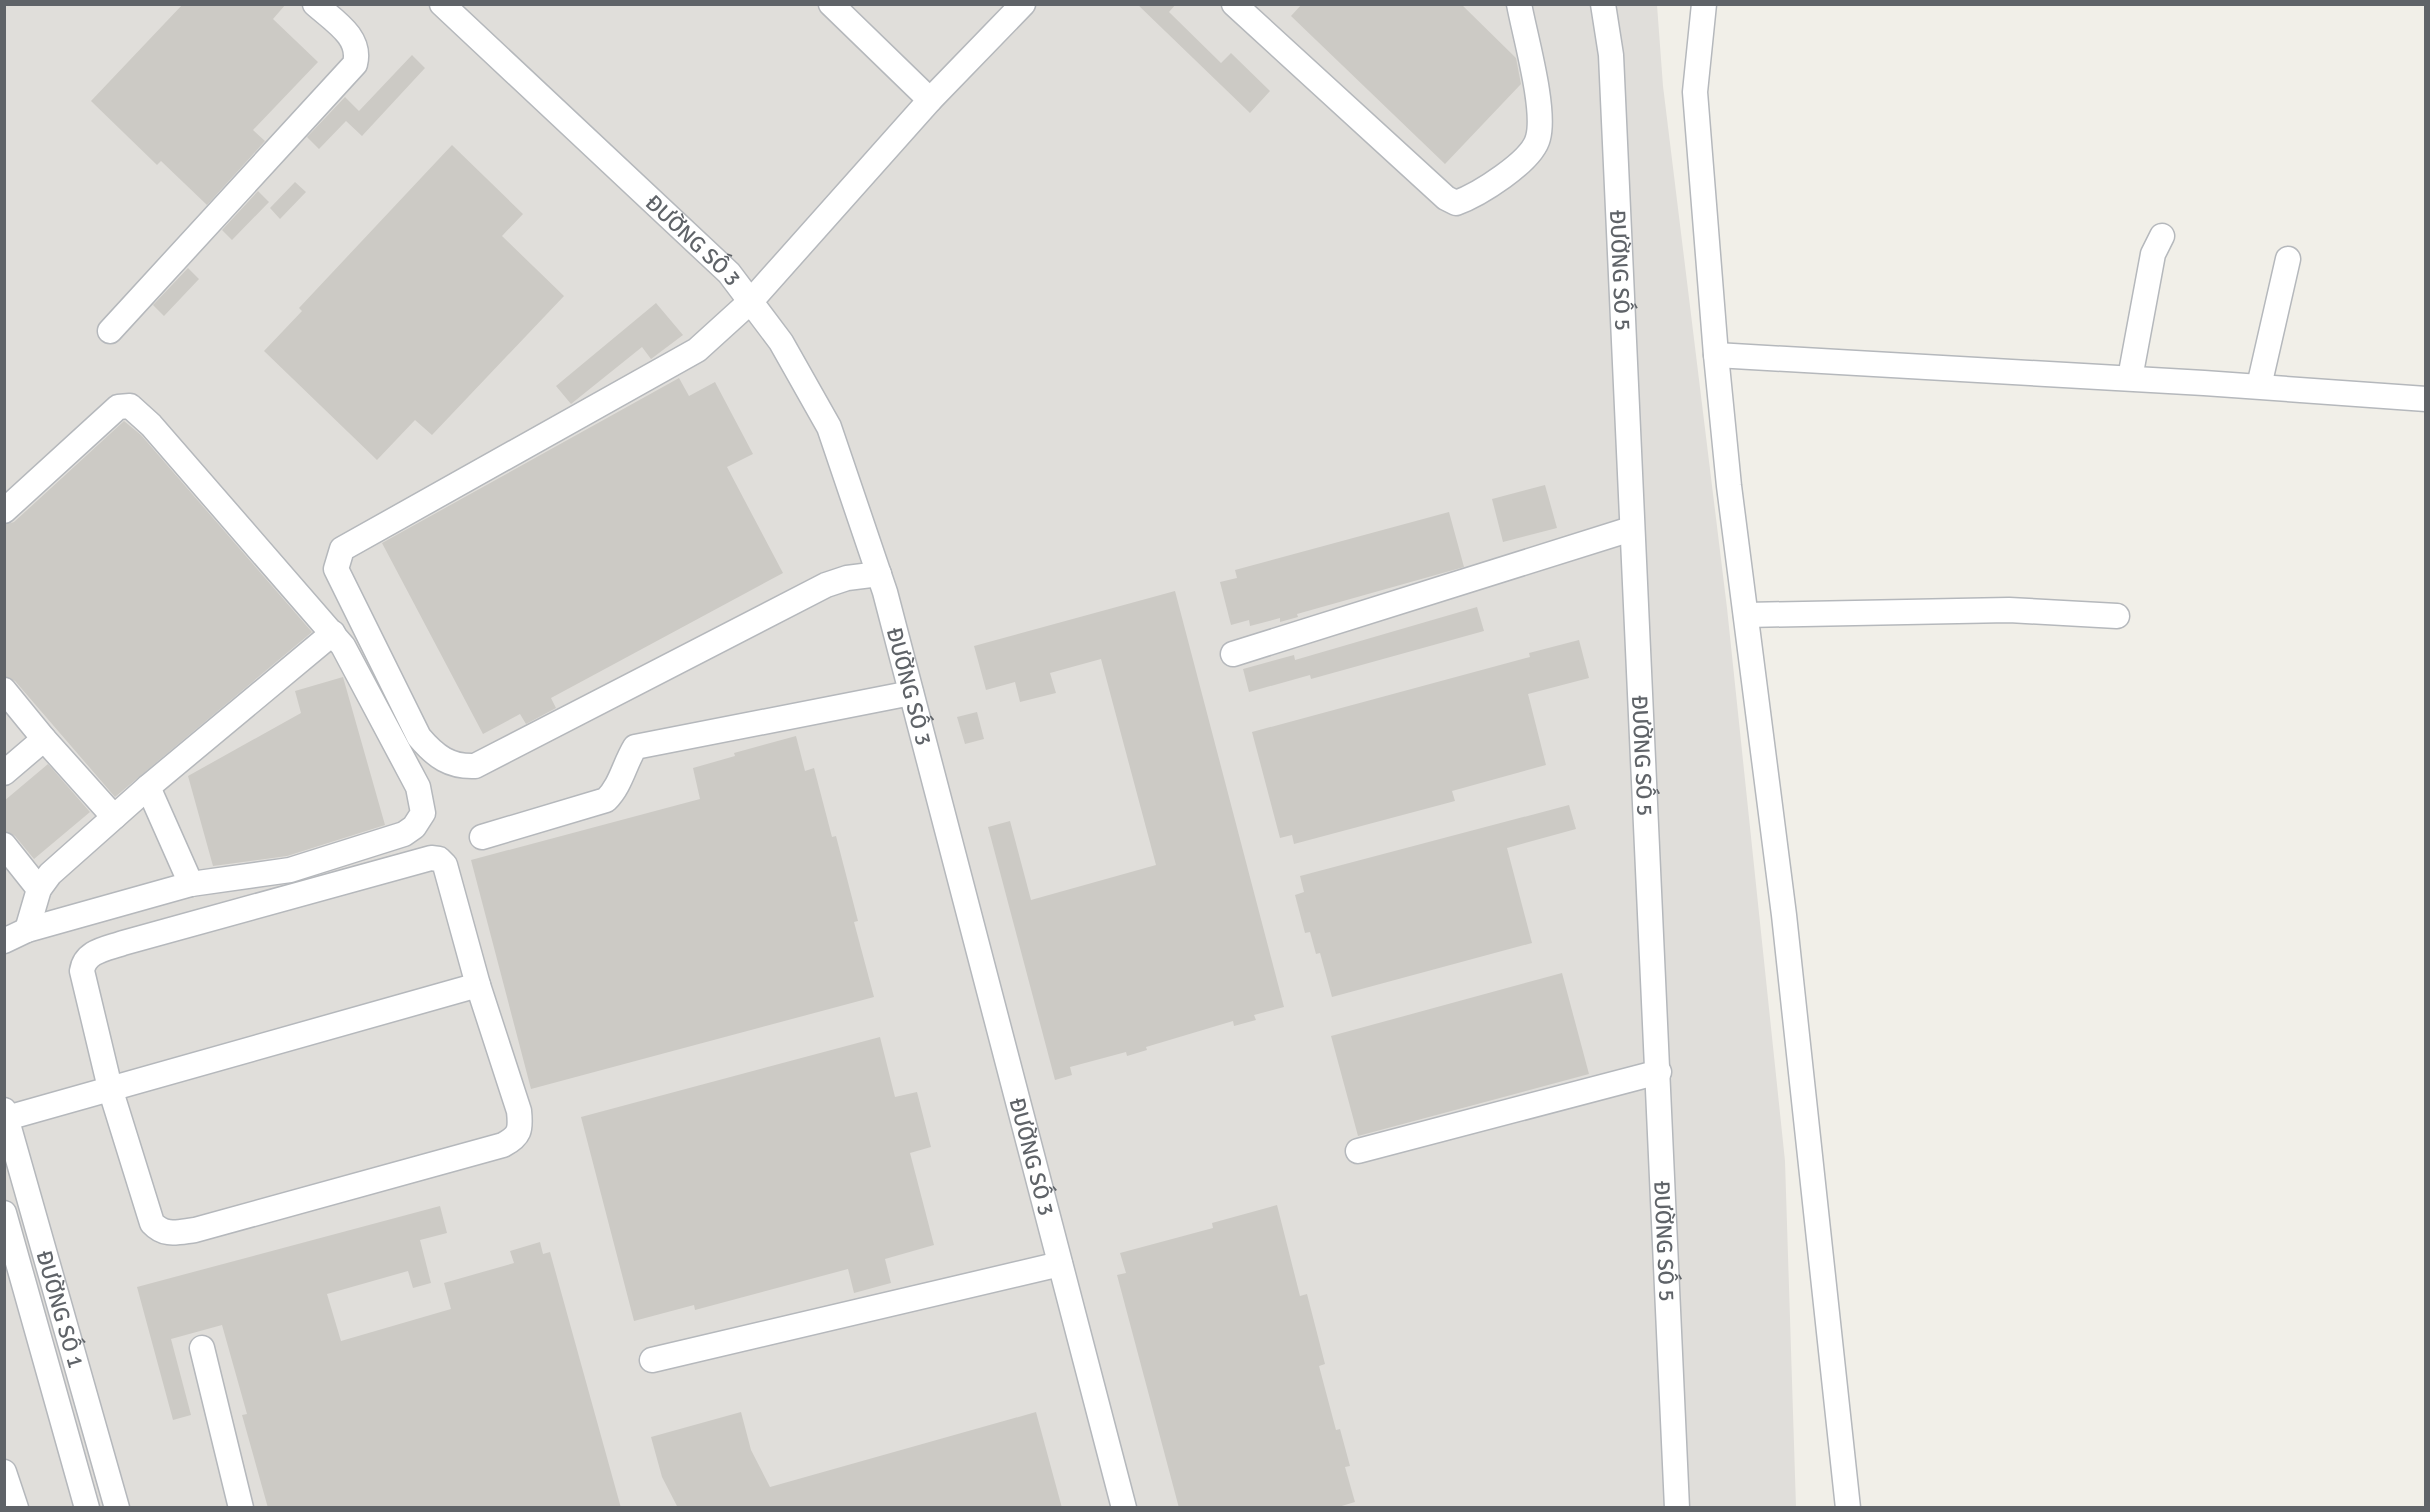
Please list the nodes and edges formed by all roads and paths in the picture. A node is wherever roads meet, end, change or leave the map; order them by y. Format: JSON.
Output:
{"nodes":[{"id":1,"x":315,"y":4,"type":"edge"},
{"id":2,"x":442,"y":4,"type":"edge"},
{"id":3,"x":831,"y":4,"type":"edge"},
{"id":4,"x":1023,"y":4,"type":"edge"},
{"id":5,"x":1234,"y":4,"type":"edge"},
{"id":6,"x":1519,"y":4,"type":"edge"},
{"id":7,"x":1603,"y":4,"type":"edge"},
{"id":8,"x":1704,"y":4,"type":"edge"},
{"id":9,"x":930,"y":100,"type":"junction"},
{"id":10,"x":2162,"y":236,"type":"dead end"},
{"id":11,"x":2288,"y":259,"type":"dead end"},
{"id":12,"x":751,"y":301,"type":"junction"},
{"id":13,"x":110,"y":331,"type":"dead end"},
{"id":14,"x":1716,"y":355,"type":"junction"},
{"id":15,"x":2130,"y":378,"type":"junction"},
{"id":16,"x":2259,"y":386,"type":"junction"},
{"id":17,"x":2426,"y":399,"type":"edge"},
{"id":18,"x":4,"y":510,"type":"edge"},
{"id":19,"x":1631,"y":529,"type":"junction"},
{"id":20,"x":879,"y":574,"type":"junction"},
{"id":21,"x":1746,"y":615,"type":"junction"},
{"id":22,"x":2117,"y":616,"type":"dead end"},
{"id":23,"x":333,"y":633,"type":"junction"},
{"id":24,"x":1233,"y":654,"type":"dead end"},
{"id":25,"x":4,"y":690,"type":"edge"},
{"id":26,"x":911,"y":693,"type":"junction"},
{"id":27,"x":44,"y":739,"type":"junction"},
{"id":28,"x":4,"y":773,"type":"edge"},
{"id":29,"x":148,"y":787,"type":"junction"},
{"id":30,"x":114,"y":817,"type":"junction"},
{"id":31,"x":482,"y":837,"type":"dead end"},
{"id":32,"x":4,"y":845,"type":"edge"},
{"id":33,"x":191,"y":884,"type":"junction"},
{"id":34,"x":39,"y":889,"type":"junction"},
{"id":35,"x":27,"y":930,"type":"junction"},
{"id":36,"x":4,"y":941,"type":"edge"},
{"id":37,"x":478,"y":985,"type":"junction"},
{"id":38,"x":1659,"y":1072,"type":"junction"},
{"id":39,"x":110,"y":1088,"type":"junction"},
{"id":40,"x":6,"y":1114,"type":"edge"},
{"id":41,"x":1358,"y":1152,"type":"dead end"},
{"id":42,"x":4,"y":1213,"type":"edge"},
{"id":43,"x":1060,"y":1264,"type":"junction"},
{"id":44,"x":202,"y":1348,"type":"dead end"},
{"id":45,"x":652,"y":1360,"type":"dead end"},
{"id":46,"x":4,"y":1472,"type":"edge"},
{"id":47,"x":16,"y":1508,"type":"edge"},
{"id":48,"x":87,"y":1508,"type":"edge"},
{"id":49,"x":117,"y":1508,"type":"edge"},
{"id":50,"x":241,"y":1508,"type":"edge"},
{"id":51,"x":1124,"y":1508,"type":"edge"},
{"id":52,"x":1677,"y":1508,"type":"edge"},
{"id":53,"x":1848,"y":1508,"type":"edge"}],
"edges":[{"from":1,"to":13,"type":"street"},
{"from":2,"to":12,"type":"street","name":"ĐƯỜNG SỐ 3"},
{"from":3,"to":9,"type":"street"},
{"from":4,"to":9,"type":"street"},
{"from":5,"to":6,"type":"street"},
{"from":7,"to":19,"type":"street","name":"ĐƯỜNG SỐ 5"},
{"from":8,"to":14,"type":"street"},
{"from":9,"to":12,"type":"street"},
{"from":10,"to":15,"type":"street"},
{"from":11,"to":16,"type":"street"},
{"from":12,"to":20,"type":"street","name":"ĐƯỜNG SỐ 3"},
{"from":12,"to":20,"type":"street"},
{"from":14,"to":15,"type":"street"},
{"from":14,"to":21,"type":"street"},
{"from":15,"to":16,"type":"street"},
{"from":16,"to":17,"type":"street"},
{"from":18,"to":23,"type":"street"},
{"from":19,"to":24,"type":"street"},
{"from":19,"to":38,"type":"street","name":"ĐƯỜNG SỐ 5"},
{"from":20,"to":26,"type":"street","name":"ĐƯỜNG SỐ 3"},
{"from":21,"to":22,"type":"street"},
{"from":21,"to":53,"type":"street"},
{"from":23,"to":29,"type":"street"},
{"from":23,"to":33,"type":"street"},
{"from":25,"to":27,"type":"street"},
{"from":26,"to":31,"type":"street"},
{"from":26,"to":43,"type":"street","name":"ĐƯỜNG SỐ 3"},
{"from":27,"to":28,"type":"street"},
{"from":27,"to":30,"type":"street"},
{"from":29,"to":30,"type":"street"},
{"from":29,"to":33,"type":"street"},
{"from":30,"to":34,"type":"street"},
{"from":32,"to":34,"type":"street"},
{"from":33,"to":35,"type":"street"},
{"from":34,"to":35,"type":"street"},
{"from":35,"to":36,"type":"street"},
{"from":37,"to":39,"type":"street"},
{"from":37,"to":39,"type":"street"},
{"from":37,"to":39,"type":"street"},
{"from":38,"to":41,"type":"street"},
{"from":38,"to":52,"type":"street","name":"ĐƯỜNG SỐ 5"},
{"from":39,"to":40,"type":"street"},
{"from":40,"to":49,"type":"street","name":"ĐƯỜNG SỐ 1"},
{"from":42,"to":48,"type":"street","name":"ĐƯỜNG SỐ 1"},
{"from":43,"to":45,"type":"street"},
{"from":43,"to":51,"type":"street","name":"ĐƯỜNG SỐ 3"},
{"from":44,"to":50,"type":"street"},
{"from":46,"to":47,"type":"street"}]}
